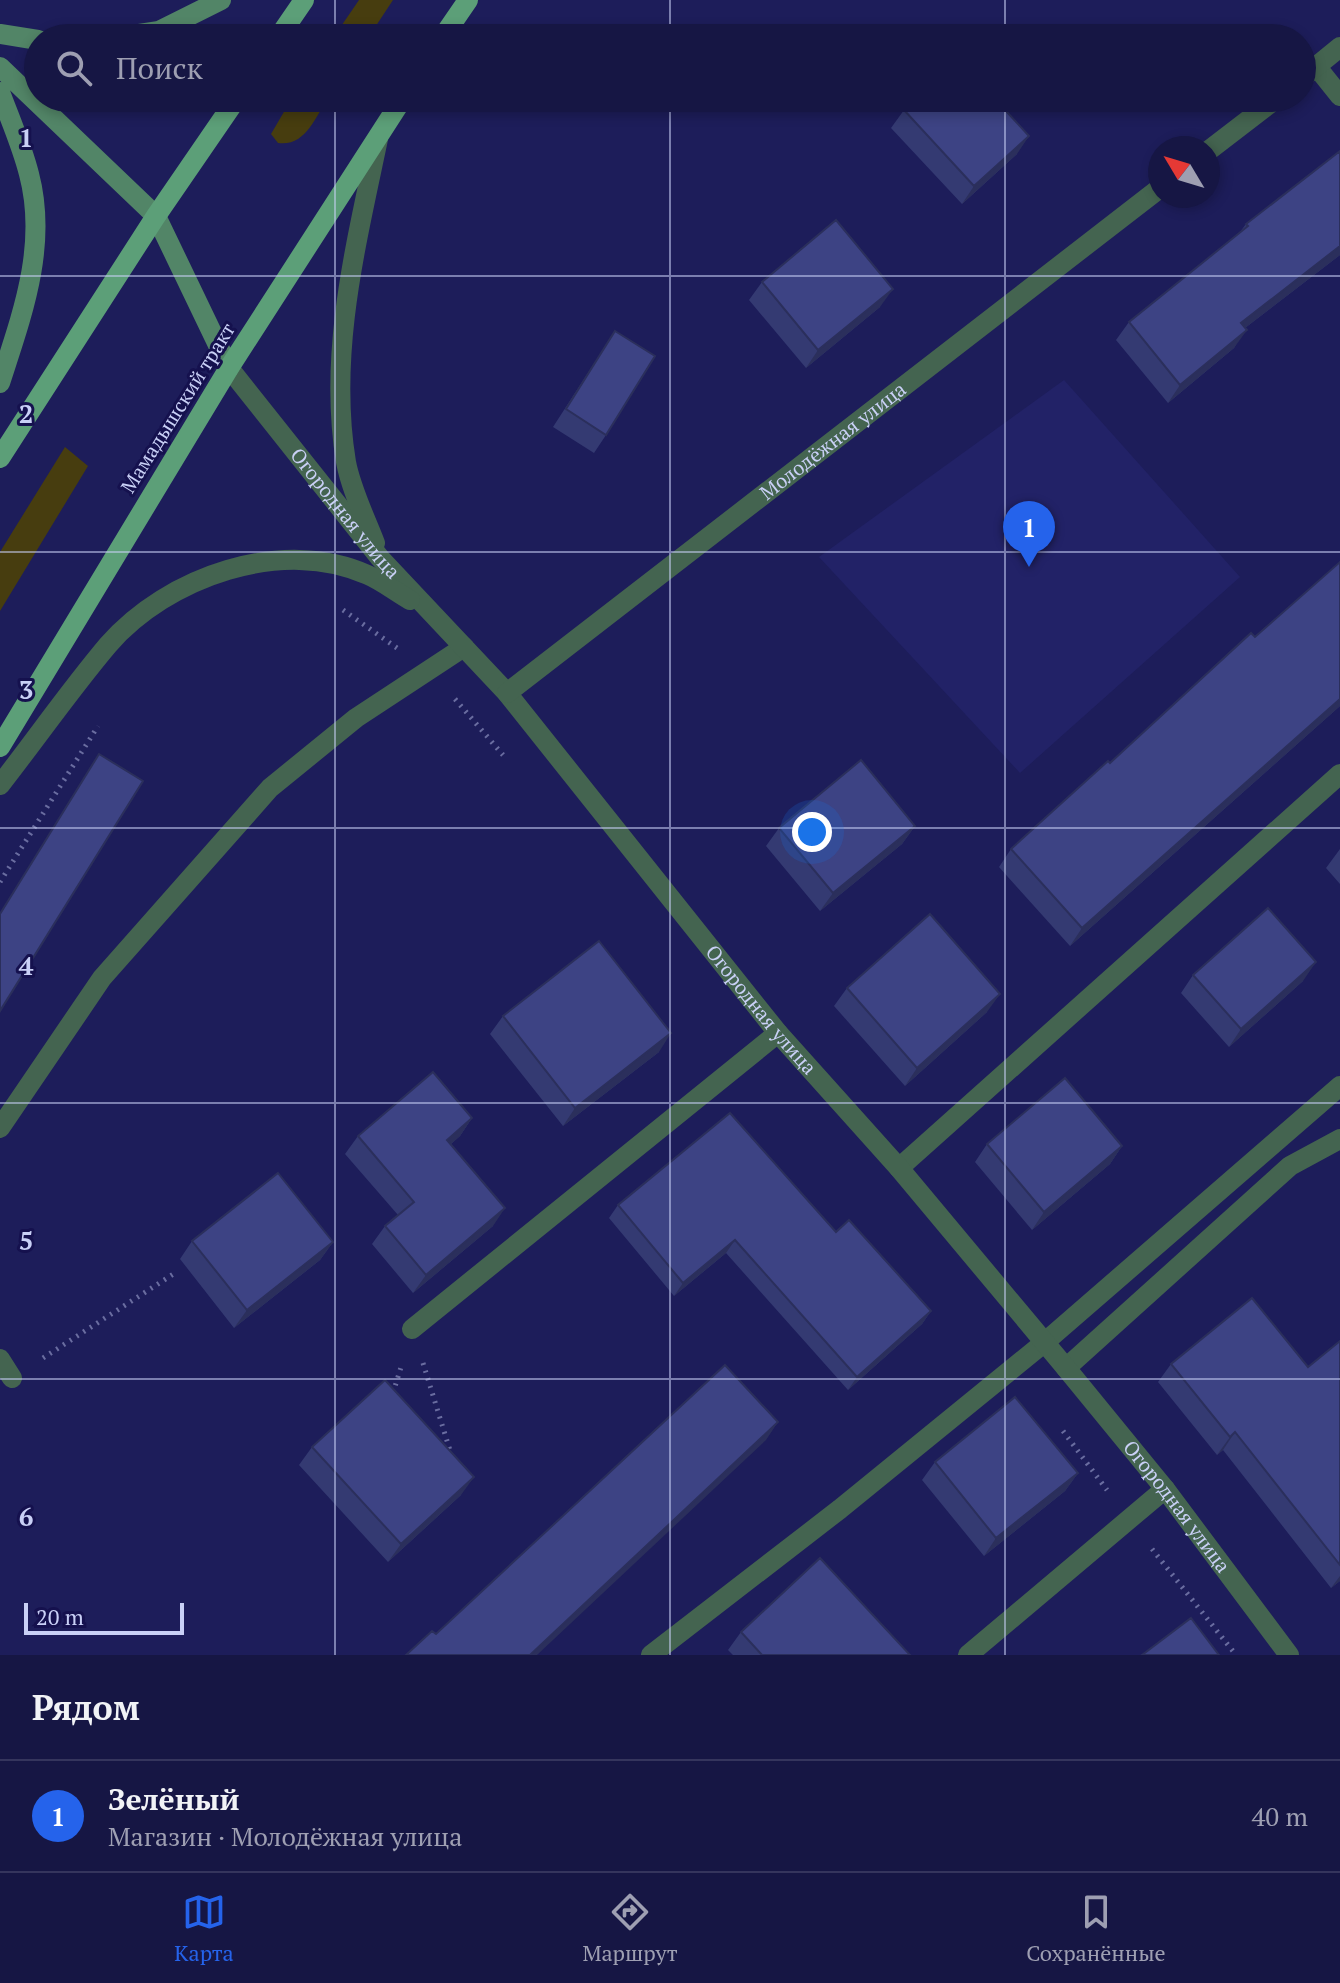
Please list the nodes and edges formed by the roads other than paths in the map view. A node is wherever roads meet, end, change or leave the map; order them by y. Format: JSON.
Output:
{"nodes":[{"id":1,"x":221,"y":0,"type":"edge"},
{"id":2,"x":304,"y":0,"type":"edge"},
{"id":3,"x":468,"y":0,"type":"edge"},
{"id":4,"x":173,"y":24,"type":"edge"},
{"id":5,"x":288,"y":24,"type":"edge"},
{"id":6,"x":452,"y":24,"type":"edge"},
{"id":7,"x":0,"y":34,"type":"edge"},
{"id":8,"x":24,"y":38,"type":"edge"},
{"id":9,"x":1340,"y":47,"type":"edge"},
{"id":10,"x":1316,"y":66,"type":"edge"},
{"id":11,"x":0,"y":67,"type":"edge"},
{"id":12,"x":1316,"y":77,"type":"edge"},
{"id":13,"x":24,"y":90,"type":"edge"},
{"id":14,"x":0,"y":92,"type":"edge"},
{"id":15,"x":1340,"y":96,"type":"edge"},
{"id":16,"x":47,"y":112,"type":"edge"},
{"id":17,"x":227,"y":112,"type":"edge"},
{"id":18,"x":394,"y":112,"type":"edge"},
{"id":19,"x":1259,"y":112,"type":"edge"},
{"id":20,"x":378,"y":138,"type":"junction"},
{"id":21,"x":1220,"y":142,"type":"edge"},
{"id":22,"x":1148,"y":197,"type":"edge"},
{"id":23,"x":156,"y":216,"type":"junction"},
{"id":24,"x":229,"y":368,"type":"junction"},
{"id":25,"x":0,"y":383,"type":"edge"},
{"id":26,"x":0,"y":458,"type":"edge"},
{"id":27,"x":380,"y":558,"type":"junction"},
{"id":28,"x":432,"y":613,"type":"junction"},
{"id":29,"x":464,"y":647,"type":"junction"},
{"id":30,"x":507,"y":693,"type":"junction"},
{"id":31,"x":0,"y":747,"type":"edge"},
{"id":32,"x":1340,"y":774,"type":"edge"},
{"id":33,"x":0,"y":785,"type":"edge"},
{"id":34,"x":778,"y":1033,"type":"junction"},
{"id":35,"x":1340,"y":1086,"type":"edge"},
{"id":36,"x":0,"y":1128,"type":"edge"},
{"id":37,"x":1340,"y":1139,"type":"edge"},
{"id":38,"x":899,"y":1168,"type":"junction"},
{"id":39,"x":412,"y":1329,"type":"road end"},
{"id":40,"x":1045,"y":1342,"type":"junction"},
{"id":41,"x":0,"y":1359,"type":"edge"},
{"id":42,"x":1066,"y":1368,"type":"junction"},
{"id":43,"x":12,"y":1378,"type":"road end"},
{"id":44,"x":1165,"y":1489,"type":"junction"},
{"id":45,"x":651,"y":1655,"type":"edge"},
{"id":46,"x":968,"y":1655,"type":"edge"},
{"id":47,"x":1289,"y":1655,"type":"edge"}],
"edges":[{"from":1,"to":4,"type":"street"},
{"from":2,"to":5,"type":"main road"},
{"from":3,"to":6,"type":"main road"},
{"from":7,"to":8,"type":"street"},
{"from":9,"to":10,"type":"street"},
{"from":11,"to":13,"type":"street"},
{"from":12,"to":15,"type":"street"},
{"from":14,"to":25,"type":"street"},
{"from":16,"to":23,"type":"street"},
{"from":17,"to":23,"type":"main road"},
{"from":18,"to":20,"type":"main road","name":"Мамадышский тракт"},
{"from":19,"to":21,"type":"street"},
{"from":20,"to":24,"type":"main road","name":"Мамадышский тракт"},
{"from":20,"to":27,"type":"street"},
{"from":22,"to":30,"type":"street","name":"Молодёжная улица"},
{"from":23,"to":24,"type":"street"},
{"from":23,"to":26,"type":"main road"},
{"from":24,"to":27,"type":"street","name":"Огородная улица"},
{"from":24,"to":31,"type":"main road","name":"Мамадышский тракт"},
{"from":27,"to":28,"type":"street","name":"Огородная улица"},
{"from":28,"to":29,"type":"street","name":"Огородная улица"},
{"from":28,"to":33,"type":"street"},
{"from":29,"to":30,"type":"street","name":"Огородная улица"},
{"from":29,"to":36,"type":"street"},
{"from":30,"to":34,"type":"street","name":"Огородная улица"},
{"from":32,"to":38,"type":"street"},
{"from":34,"to":38,"type":"street","name":"Огородная улица"},
{"from":34,"to":39,"type":"street"},
{"from":35,"to":40,"type":"street"},
{"from":37,"to":42,"type":"street"},
{"from":38,"to":40,"type":"street","name":"Огородная улица"},
{"from":40,"to":42,"type":"street","name":"Огородная улица"},
{"from":40,"to":45,"type":"street"},
{"from":41,"to":43,"type":"street"},
{"from":42,"to":44,"type":"street","name":"Огородная улица"},
{"from":44,"to":46,"type":"street"},
{"from":44,"to":47,"type":"street","name":"Огородная улица"}]}
